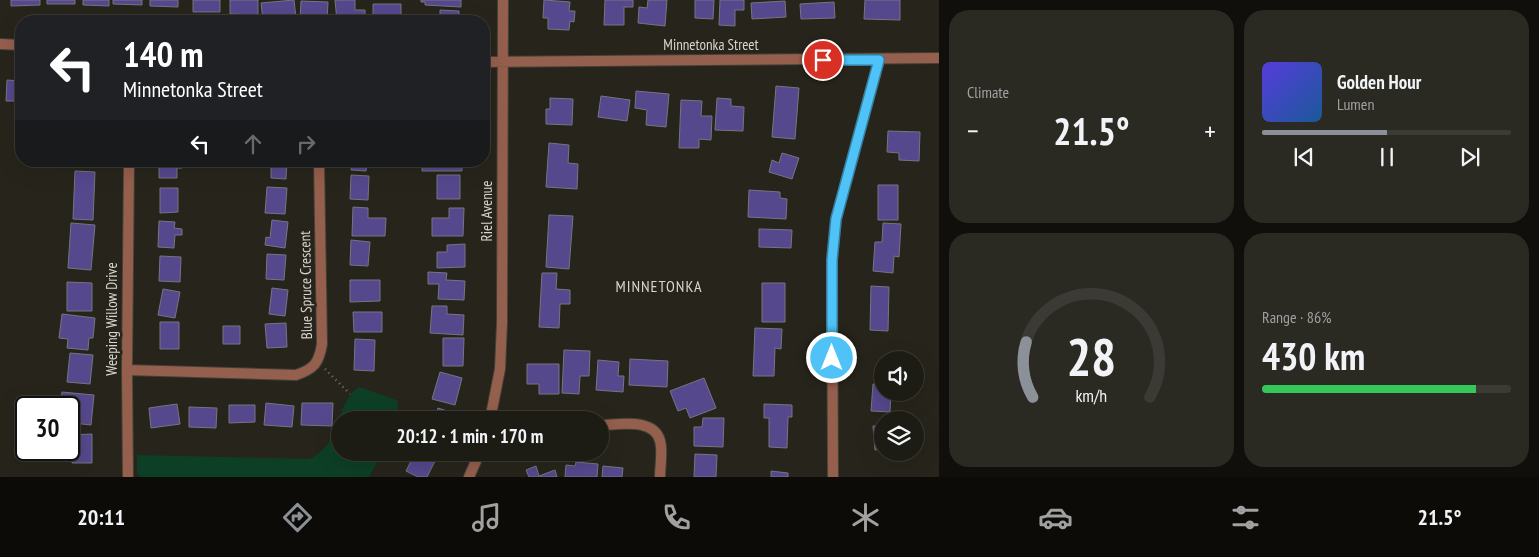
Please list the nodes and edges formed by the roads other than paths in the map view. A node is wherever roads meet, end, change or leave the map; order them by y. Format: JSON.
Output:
{"nodes":[{"id":1,"x":503,"y":0,"type":"edge"},
{"id":2,"x":0,"y":44,"type":"edge"},
{"id":3,"x":15,"y":45,"type":"edge"},
{"id":4,"x":939,"y":58,"type":"edge"},
{"id":5,"x":879,"y":60,"type":"junction"},
{"id":6,"x":490,"y":62,"type":"edge"},
{"id":7,"x":503,"y":62,"type":"junction"},
{"id":8,"x":129,"y":167,"type":"edge"},
{"id":9,"x":319,"y":167,"type":"edge"},
{"id":10,"x":127,"y":370,"type":"junction"},
{"id":11,"x":492,"y":411,"type":"edge"},
{"id":12,"x":609,"y":425,"type":"edge"},
{"id":13,"x":476,"y":461,"type":"edge"},
{"id":14,"x":128,"y":477,"type":"edge"},
{"id":15,"x":469,"y":477,"type":"edge"},
{"id":16,"x":660,"y":477,"type":"edge"},
{"id":17,"x":833,"y":477,"type":"edge"}],
"edges":[{"from":1,"to":7,"type":"street","name":"Riel Avenue"},
{"from":2,"to":3,"type":"street"},
{"from":4,"to":5,"type":"street","name":"Minnetonka Street"},
{"from":5,"to":7,"type":"street","name":"Minnetonka Street"},
{"from":5,"to":17,"type":"street"},
{"from":6,"to":7,"type":"street","name":"Minnetonka Street"},
{"from":7,"to":11,"type":"street","name":"Riel Avenue"},
{"from":8,"to":10,"type":"street","name":"Weeping Willow Drive"},
{"from":9,"to":10,"type":"street","name":"Blue Spruce Crescent"},
{"from":10,"to":14,"type":"street","name":"Weeping Willow Drive"},
{"from":12,"to":16,"type":"street"},
{"from":13,"to":15,"type":"street"}]}
